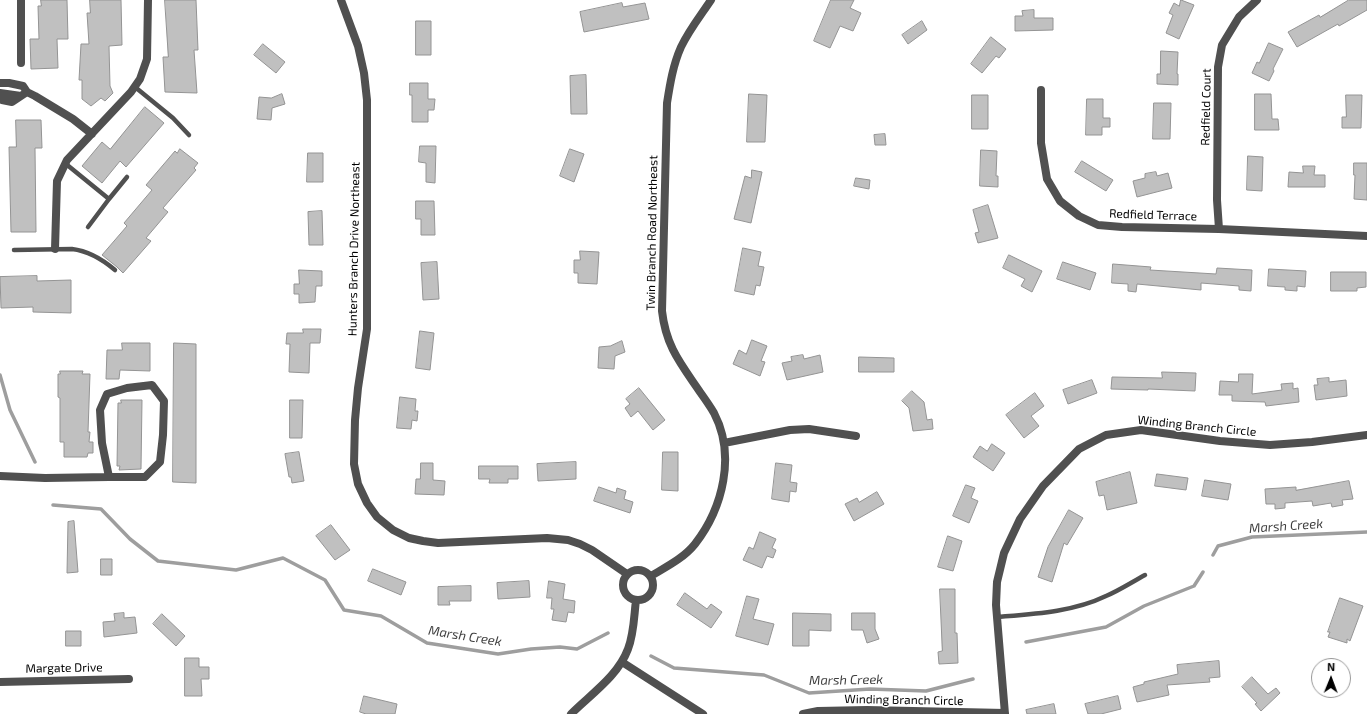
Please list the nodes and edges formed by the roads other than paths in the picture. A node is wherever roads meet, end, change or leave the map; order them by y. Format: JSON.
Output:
{"nodes":[{"id":1,"x":22,"y":0,"type":"edge"},
{"id":2,"x":148,"y":0,"type":"edge"},
{"id":3,"x":341,"y":0,"type":"edge"},
{"id":4,"x":711,"y":0,"type":"edge"},
{"id":5,"x":1257,"y":0,"type":"edge"},
{"id":6,"x":21,"y":63,"type":"dead end"},
{"id":7,"x":0,"y":83,"type":"edge"},
{"id":8,"x":135,"y":87,"type":"junction"},
{"id":9,"x":1041,"y":90,"type":"dead end"},
{"id":10,"x":0,"y":93,"type":"edge"},
{"id":11,"x":24,"y":94,"type":"junction"},
{"id":12,"x":0,"y":97,"type":"edge"},
{"id":13,"x":92,"y":134,"type":"junction"},
{"id":14,"x":189,"y":135,"type":"dead end"},
{"id":15,"x":66,"y":164,"type":"junction"},
{"id":16,"x":128,"y":177,"type":"dead end"},
{"id":17,"x":109,"y":198,"type":"junction"},
{"id":18,"x":88,"y":227,"type":"dead end"},
{"id":19,"x":1218,"y":228,"type":"junction"},
{"id":20,"x":1367,"y":236,"type":"edge"},
{"id":21,"x":55,"y":249,"type":"junction"},
{"id":22,"x":14,"y":250,"type":"dead end"},
{"id":23,"x":115,"y":270,"type":"dead end"},
{"id":24,"x":1367,"y":435,"type":"edge"},
{"id":25,"x":856,"y":436,"type":"dead end"},
{"id":26,"x":724,"y":443,"type":"junction"},
{"id":27,"x":0,"y":476,"type":"edge"},
{"id":28,"x":109,"y":477,"type":"junction"},
{"id":29,"x":627,"y":574,"type":"junction"},
{"id":30,"x":1145,"y":575,"type":"dead end"},
{"id":31,"x":651,"y":576,"type":"junction"},
{"id":32,"x":636,"y":600,"type":"junction"},
{"id":33,"x":997,"y":617,"type":"junction"},
{"id":34,"x":622,"y":662,"type":"junction"},
{"id":35,"x":129,"y":678,"type":"dead end"},
{"id":36,"x":0,"y":682,"type":"edge"},
{"id":37,"x":571,"y":714,"type":"edge"},
{"id":38,"x":703,"y":714,"type":"edge"},
{"id":39,"x":803,"y":714,"type":"edge"},
{"id":40,"x":1005,"y":714,"type":"edge"}],
"edges":[{"from":1,"to":6,"type":"street"},
{"from":2,"to":8,"type":"street"},
{"from":3,"to":29,"type":"street","name":"Hunters Branch Drive Northeast"},
{"from":4,"to":26,"type":"street","name":"Twin Branch Road Northeast"},
{"from":5,"to":19,"type":"street","name":"Redfield Court"},
{"from":7,"to":11,"type":"street"},
{"from":8,"to":13,"type":"street"},
{"from":8,"to":14,"type":"lane"},
{"from":9,"to":19,"type":"street","name":"Redfield Terrace"},
{"from":10,"to":11,"type":"street"},
{"from":11,"to":12,"type":"street"},
{"from":11,"to":13,"type":"street"},
{"from":13,"to":15,"type":"street"},
{"from":15,"to":17,"type":"lane"},
{"from":15,"to":21,"type":"street"},
{"from":16,"to":17,"type":"lane"},
{"from":17,"to":18,"type":"lane"},
{"from":19,"to":20,"type":"street","name":"Redfield Terrace"},
{"from":21,"to":22,"type":"lane"},
{"from":21,"to":23,"type":"lane"},
{"from":24,"to":33,"type":"street","name":"Winding Branch Circle"},
{"from":25,"to":26,"type":"street"},
{"from":26,"to":31,"type":"street","name":"Twin Branch Road Northeast"},
{"from":27,"to":28,"type":"street"},
{"from":28,"to":28,"type":"street"},
{"from":29,"to":31,"type":"street"},
{"from":29,"to":32,"type":"street"},
{"from":30,"to":33,"type":"lane"},
{"from":31,"to":32,"type":"street"},
{"from":32,"to":34,"type":"street"},
{"from":33,"to":40,"type":"street","name":"Winding Branch Circle"},
{"from":34,"to":37,"type":"street"},
{"from":34,"to":38,"type":"street"},
{"from":35,"to":36,"type":"street","name":"Margate Drive"},
{"from":39,"to":40,"type":"street","name":"Winding Branch Circle"}]}
